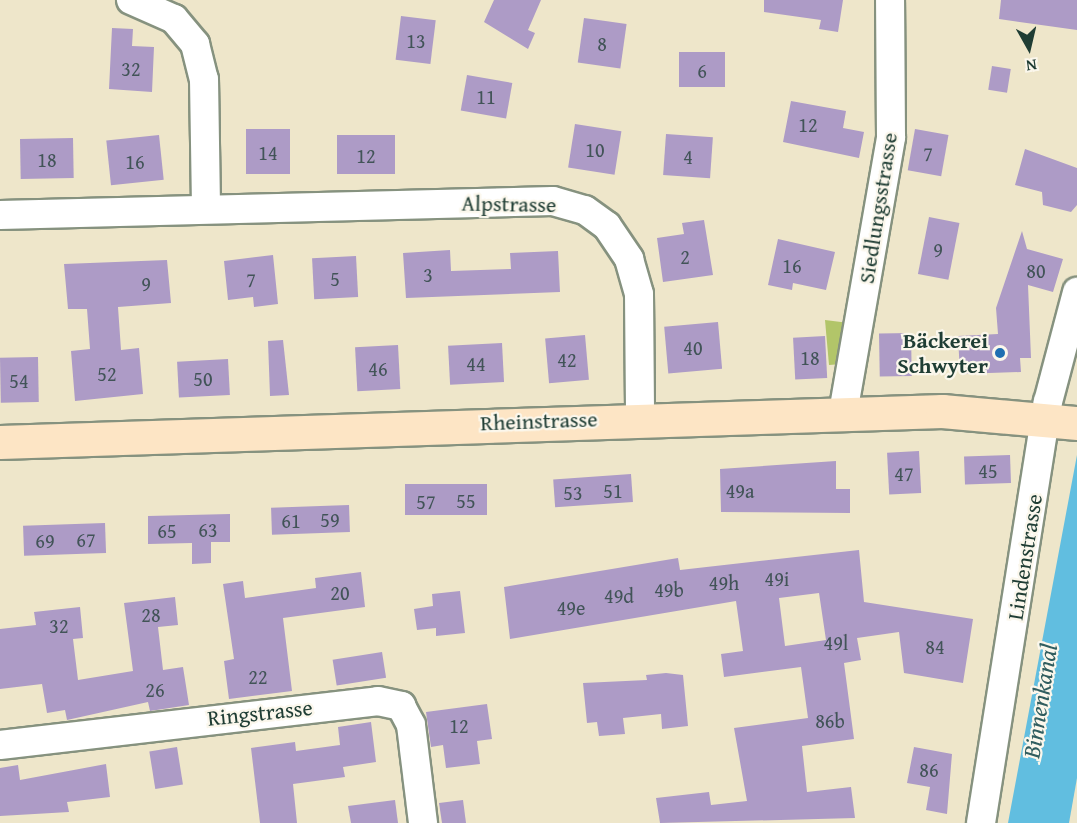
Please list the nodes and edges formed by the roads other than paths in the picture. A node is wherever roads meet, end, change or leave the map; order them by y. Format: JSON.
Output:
{"nodes":[{"id":1,"x":131,"y":0,"type":"edge"},
{"id":2,"x":890,"y":0,"type":"edge"},
{"id":3,"x":206,"y":206,"type":"junction"},
{"id":4,"x":0,"y":216,"type":"edge"},
{"id":5,"x":1077,"y":292,"type":"edge"},
{"id":6,"x":843,"y":413,"type":"junction"},
{"id":7,"x":640,"y":417,"type":"junction"},
{"id":8,"x":1062,"y":421,"type":"edge"},
{"id":9,"x":0,"y":442,"type":"edge"},
{"id":10,"x":0,"y":745,"type":"edge"},
{"id":11,"x":423,"y":823,"type":"edge"},
{"id":12,"x":981,"y":823,"type":"edge"}],
"edges":[{"from":1,"to":3,"type":"street"},
{"from":2,"to":6,"type":"street","name":"Siedlungsstrasse"},
{"from":3,"to":4,"type":"street","name":"Alpstrasse"},
{"from":3,"to":7,"type":"street","name":"Alpstrasse"},
{"from":5,"to":8,"type":"street","name":"Lindenstrasse"},
{"from":6,"to":7,"type":"street","name":"Rheinstrasse"},
{"from":6,"to":8,"type":"street","name":"Rheinstrasse"},
{"from":7,"to":9,"type":"street","name":"Rheinstrasse"},
{"from":8,"to":12,"type":"street","name":"Lindenstrasse"},
{"from":10,"to":11,"type":"street","name":"Ringstrasse"}]}
